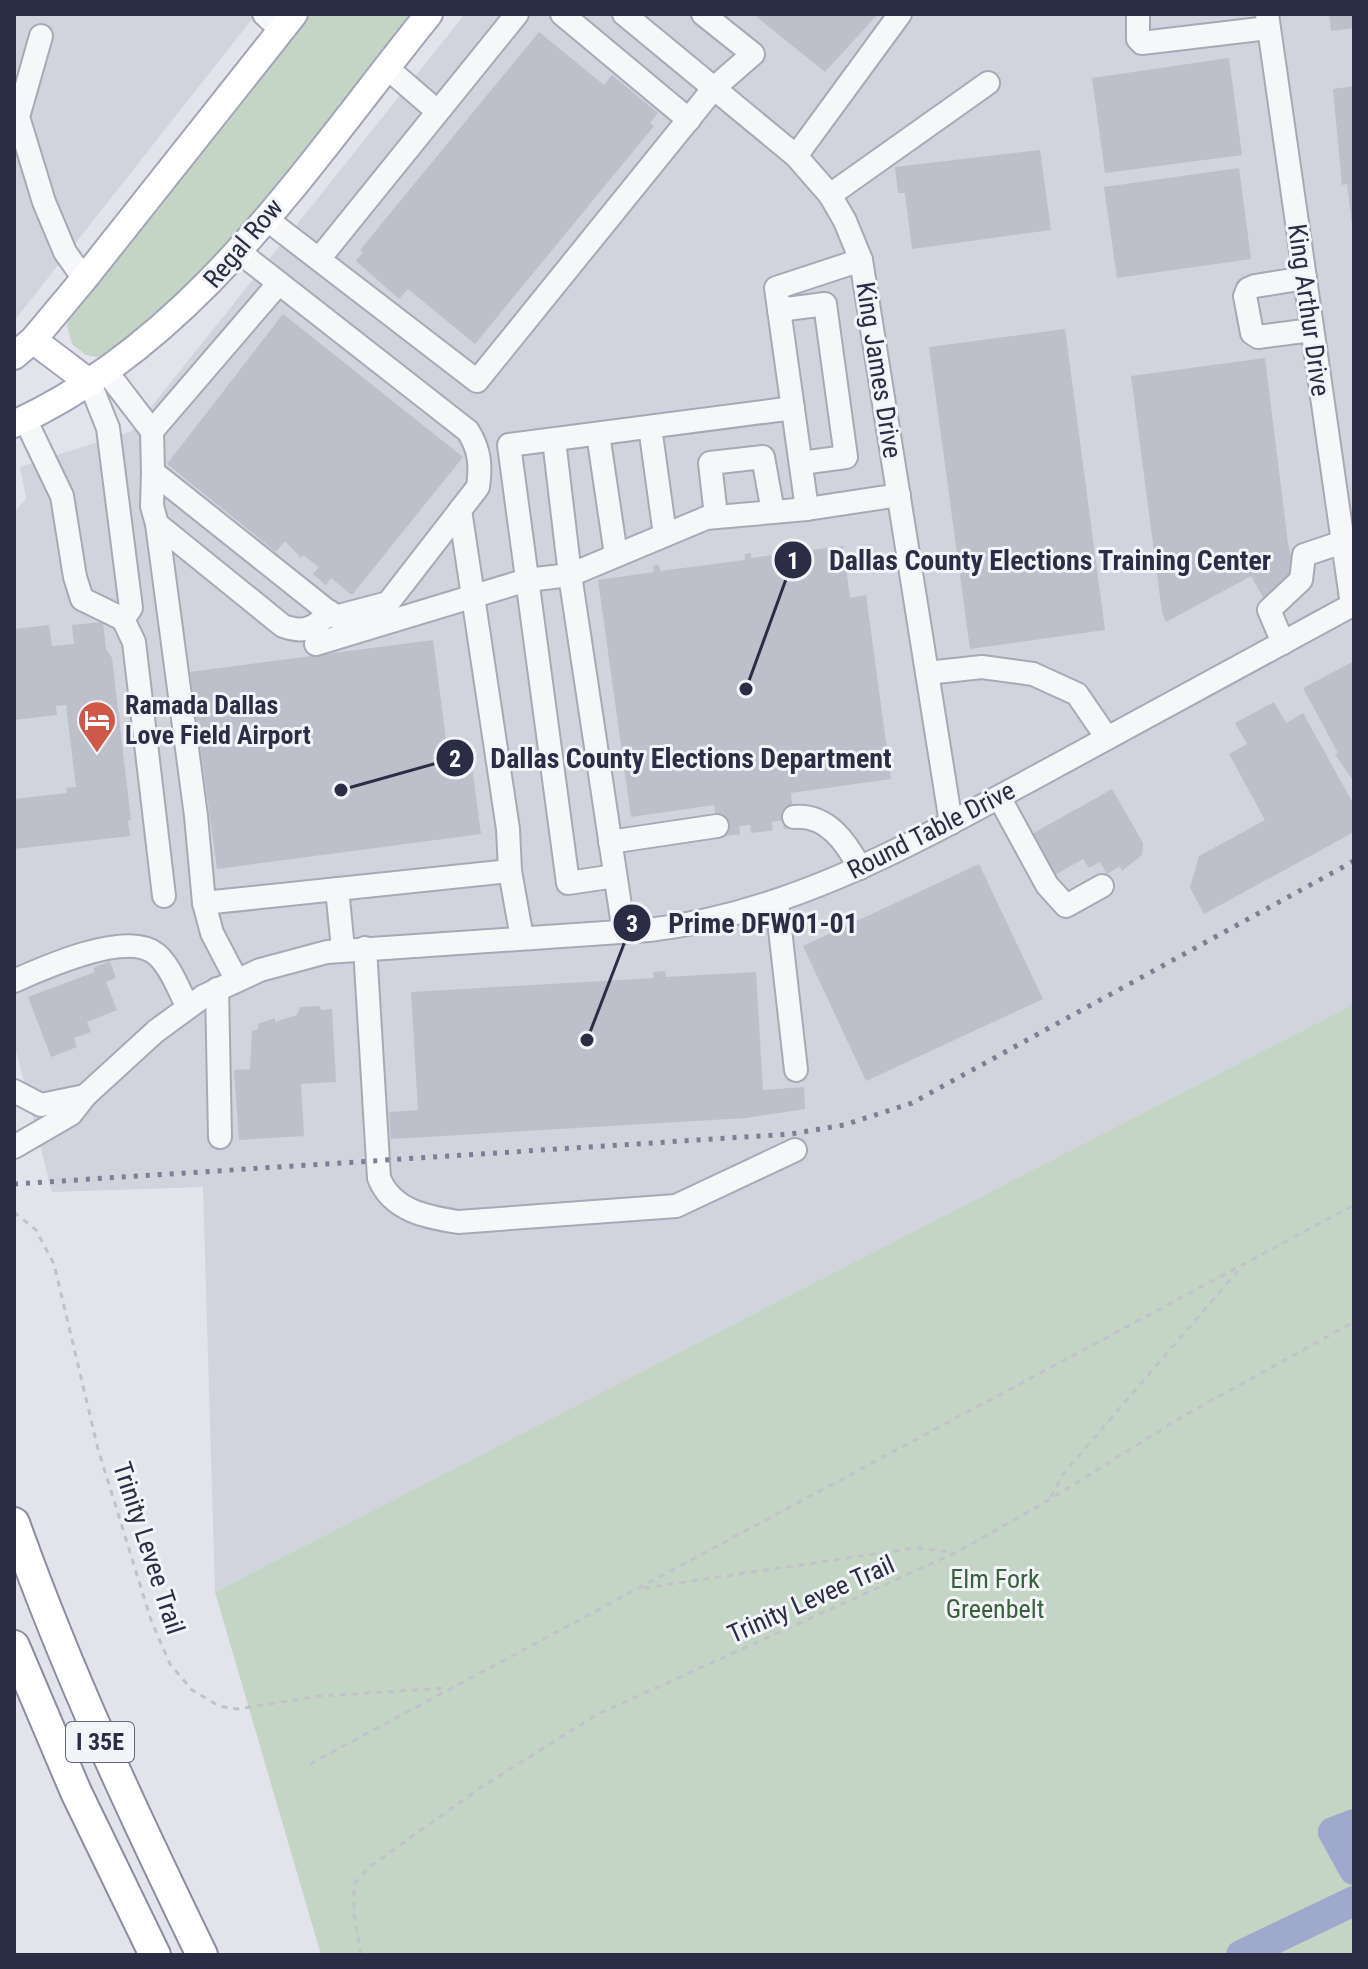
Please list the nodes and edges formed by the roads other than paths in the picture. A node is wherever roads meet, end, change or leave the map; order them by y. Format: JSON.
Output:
{"nodes":[{"id":1,"x":429,"y":14,"type":"edge"},
{"id":2,"x":517,"y":14,"type":"edge"},
{"id":3,"x":562,"y":14,"type":"edge"},
{"id":4,"x":624,"y":14,"type":"edge"},
{"id":5,"x":703,"y":14,"type":"edge"},
{"id":6,"x":900,"y":14,"type":"edge"},
{"id":7,"x":1138,"y":14,"type":"edge"},
{"id":8,"x":280,"y":19,"type":"edge"},
{"id":9,"x":1268,"y":21,"type":"edge"},
{"id":10,"x":41,"y":36,"type":"dead end"},
{"id":11,"x":386,"y":67,"type":"junction"},
{"id":12,"x":988,"y":83,"type":"dead end"},
{"id":13,"x":714,"y":88,"type":"junction"},
{"id":14,"x":437,"y":111,"type":"junction"},
{"id":15,"x":689,"y":120,"type":"junction"},
{"id":16,"x":796,"y":156,"type":"junction"},
{"id":17,"x":830,"y":195,"type":"junction"},
{"id":18,"x":265,"y":218,"type":"junction"},
{"id":19,"x":238,"y":251,"type":"junction"},
{"id":20,"x":319,"y":259,"type":"junction"},
{"id":21,"x":861,"y":260,"type":"junction"},
{"id":22,"x":1305,"y":278,"type":"junction"},
{"id":23,"x":84,"y":279,"type":"junction"},
{"id":24,"x":279,"y":283,"type":"junction"},
{"id":25,"x":779,"y":310,"type":"junction"},
{"id":26,"x":1312,"y":330,"type":"junction"},
{"id":27,"x":23,"y":348,"type":"edge"},
{"id":28,"x":98,"y":377,"type":"junction"},
{"id":29,"x":793,"y":408,"type":"junction"},
{"id":30,"x":20,"y":422,"type":"edge"},
{"id":31,"x":650,"y":427,"type":"junction"},
{"id":32,"x":152,"y":431,"type":"junction"},
{"id":33,"x":598,"y":434,"type":"junction"},
{"id":34,"x":554,"y":440,"type":"junction"},
{"id":35,"x":801,"y":463,"type":"junction"},
{"id":36,"x":153,"y":472,"type":"junction"},
{"id":37,"x":899,"y":495,"type":"junction"},
{"id":38,"x":807,"y":509,"type":"junction"},
{"id":39,"x":460,"y":510,"type":"junction"},
{"id":40,"x":773,"y":512,"type":"junction"},
{"id":41,"x":716,"y":516,"type":"junction"},
{"id":42,"x":157,"y":524,"type":"junction"},
{"id":43,"x":665,"y":535,"type":"junction"},
{"id":44,"x":1343,"y":542,"type":"junction"},
{"id":45,"x":616,"y":555,"type":"junction"},
{"id":46,"x":570,"y":575,"type":"junction"},
{"id":47,"x":527,"y":580,"type":"junction"},
{"id":48,"x":474,"y":599,"type":"junction"},
{"id":49,"x":1353,"y":605,"type":"edge"},
{"id":50,"x":330,"y":612,"type":"junction"},
{"id":51,"x":123,"y":619,"type":"junction"},
{"id":52,"x":1283,"y":643,"type":"junction"},
{"id":53,"x":316,"y":644,"type":"dead end"},
{"id":54,"x":927,"y":673,"type":"junction"},
{"id":55,"x":1107,"y":738,"type":"junction"},
{"id":56,"x":999,"y":797,"type":"junction"},
{"id":57,"x":794,"y":817,"type":"tunnel mouth"},
{"id":58,"x":951,"y":823,"type":"junction"},
{"id":59,"x":717,"y":826,"type":"tunnel mouth"},
{"id":60,"x":610,"y":842,"type":"junction"},
{"id":61,"x":860,"y":868,"type":"junction"},
{"id":62,"x":510,"y":871,"type":"junction"},
{"id":63,"x":615,"y":876,"type":"junction"},
{"id":64,"x":1102,"y":886,"type":"dead end"},
{"id":65,"x":337,"y":889,"type":"junction"},
{"id":66,"x":164,"y":896,"type":"dead end"},
{"id":67,"x":204,"y":903,"type":"junction"},
{"id":68,"x":777,"y":903,"type":"junction"},
{"id":69,"x":624,"y":932,"type":"junction"},
{"id":70,"x":522,"y":938,"type":"junction"},
{"id":71,"x":354,"y":949,"type":"junction"},
{"id":72,"x":14,"y":981,"type":"edge"},
{"id":73,"x":226,"y":984,"type":"junction"},
{"id":74,"x":188,"y":1007,"type":"junction"},
{"id":75,"x":796,"y":1070,"type":"dead end"},
{"id":76,"x":14,"y":1091,"type":"edge"},
{"id":77,"x":85,"y":1096,"type":"junction"},
{"id":78,"x":220,"y":1137,"type":"dead end"},
{"id":79,"x":14,"y":1147,"type":"edge"},
{"id":80,"x":795,"y":1150,"type":"dead end"},
{"id":81,"x":14,"y":1523,"type":"edge"},
{"id":82,"x":14,"y":1646,"type":"edge"},
{"id":83,"x":155,"y":1955,"type":"edge"},
{"id":84,"x":202,"y":1955,"type":"edge"}],
"edges":[{"from":1,"to":11,"type":"main road","name":"Regal Row"},
{"from":2,"to":14,"type":"street"},
{"from":3,"to":15,"type":"street"},
{"from":4,"to":13,"type":"street","name":"King James Drive"},
{"from":5,"to":13,"type":"street"},
{"from":6,"to":16,"type":"street"},
{"from":7,"to":9,"type":"street"},
{"from":8,"to":23,"type":"main road"},
{"from":9,"to":22,"type":"street","name":"King Arthur Drive"},
{"from":10,"to":23,"type":"street"},
{"from":11,"to":14,"type":"street"},
{"from":11,"to":18,"type":"main road","name":"Regal Row"},
{"from":12,"to":17,"type":"street"},
{"from":13,"to":15,"type":"street"},
{"from":13,"to":16,"type":"street","name":"King James Drive"},
{"from":14,"to":20,"type":"street"},
{"from":15,"to":20,"type":"street"},
{"from":16,"to":17,"type":"street","name":"King James Drive"},
{"from":17,"to":21,"type":"street","name":"King James Drive"},
{"from":18,"to":19,"type":"main road","name":"Regal Row"},
{"from":18,"to":20,"type":"street"},
{"from":19,"to":24,"type":"street"},
{"from":19,"to":28,"type":"main road","name":"Regal Row"},
{"from":21,"to":25,"type":"street"},
{"from":21,"to":37,"type":"street","name":"King James Drive"},
{"from":22,"to":26,"type":"street","name":"King Arthur Drive"},
{"from":22,"to":26,"type":"street"},
{"from":23,"to":27,"type":"main road"},
{"from":24,"to":32,"type":"street"},
{"from":24,"to":39,"type":"street"},
{"from":25,"to":29,"type":"street"},
{"from":25,"to":35,"type":"street"},
{"from":26,"to":44,"type":"street","name":"King Arthur Drive"},
{"from":27,"to":28,"type":"main road"},
{"from":28,"to":30,"type":"main road","name":"Regal Row"},
{"from":28,"to":32,"type":"street"},
{"from":28,"to":51,"type":"street"},
{"from":29,"to":31,"type":"street"},
{"from":29,"to":35,"type":"street"},
{"from":30,"to":51,"type":"street"},
{"from":31,"to":33,"type":"street"},
{"from":31,"to":43,"type":"street"},
{"from":32,"to":36,"type":"street"},
{"from":33,"to":34,"type":"street"},
{"from":33,"to":45,"type":"street"},
{"from":34,"to":46,"type":"street"},
{"from":34,"to":47,"type":"street"},
{"from":35,"to":38,"type":"street"},
{"from":36,"to":42,"type":"street"},
{"from":36,"to":50,"type":"street"},
{"from":37,"to":38,"type":"street"},
{"from":37,"to":54,"type":"street","name":"King James Drive"},
{"from":38,"to":40,"type":"street"},
{"from":39,"to":48,"type":"street"},
{"from":39,"to":50,"type":"street"},
{"from":40,"to":41,"type":"street"},
{"from":40,"to":41,"type":"street"},
{"from":41,"to":43,"type":"street"},
{"from":42,"to":50,"type":"street"},
{"from":42,"to":67,"type":"street"},
{"from":43,"to":45,"type":"street"},
{"from":44,"to":49,"type":"street","name":"King Arthur Drive"},
{"from":44,"to":52,"type":"street"},
{"from":45,"to":46,"type":"street"},
{"from":46,"to":47,"type":"street"},
{"from":46,"to":60,"type":"street"},
{"from":47,"to":48,"type":"street"},
{"from":47,"to":63,"type":"street"},
{"from":48,"to":53,"type":"street"},
{"from":48,"to":62,"type":"street"},
{"from":49,"to":52,"type":"street","name":"Round Table Drive"},
{"from":51,"to":66,"type":"street"},
{"from":52,"to":55,"type":"street","name":"Round Table Drive"},
{"from":54,"to":55,"type":"street"},
{"from":54,"to":58,"type":"street","name":"King James Drive"},
{"from":55,"to":56,"type":"street","name":"Round Table Drive"},
{"from":56,"to":58,"type":"street","name":"Round Table Drive"},
{"from":56,"to":64,"type":"street"},
{"from":57,"to":61,"type":"street"},
{"from":58,"to":61,"type":"street","name":"Round Table Drive"},
{"from":59,"to":60,"type":"street"},
{"from":60,"to":63,"type":"street"},
{"from":61,"to":68,"type":"street","name":"Round Table Drive"},
{"from":62,"to":65,"type":"street"},
{"from":62,"to":70,"type":"street"},
{"from":63,"to":69,"type":"street"},
{"from":65,"to":67,"type":"street"},
{"from":65,"to":71,"type":"street"},
{"from":67,"to":73,"type":"street"},
{"from":68,"to":69,"type":"street","name":"Round Table Drive"},
{"from":68,"to":75,"type":"street"},
{"from":69,"to":70,"type":"street","name":"Round Table Drive"},
{"from":70,"to":71,"type":"street","name":"Round Table Drive"},
{"from":71,"to":73,"type":"street","name":"Round Table Drive"},
{"from":71,"to":80,"type":"street"},
{"from":72,"to":74,"type":"street"},
{"from":73,"to":74,"type":"street","name":"Round Table Drive"},
{"from":73,"to":78,"type":"street"},
{"from":74,"to":77,"type":"street","name":"Round Table Drive"},
{"from":76,"to":77,"type":"street","name":"Round Table Drive"},
{"from":77,"to":79,"type":"street","name":"Round Table Drive"},
{"from":81,"to":84,"type":"highway","number":"I 35E"},
{"from":82,"to":83,"type":"highway","number":"I 35E"}]}
